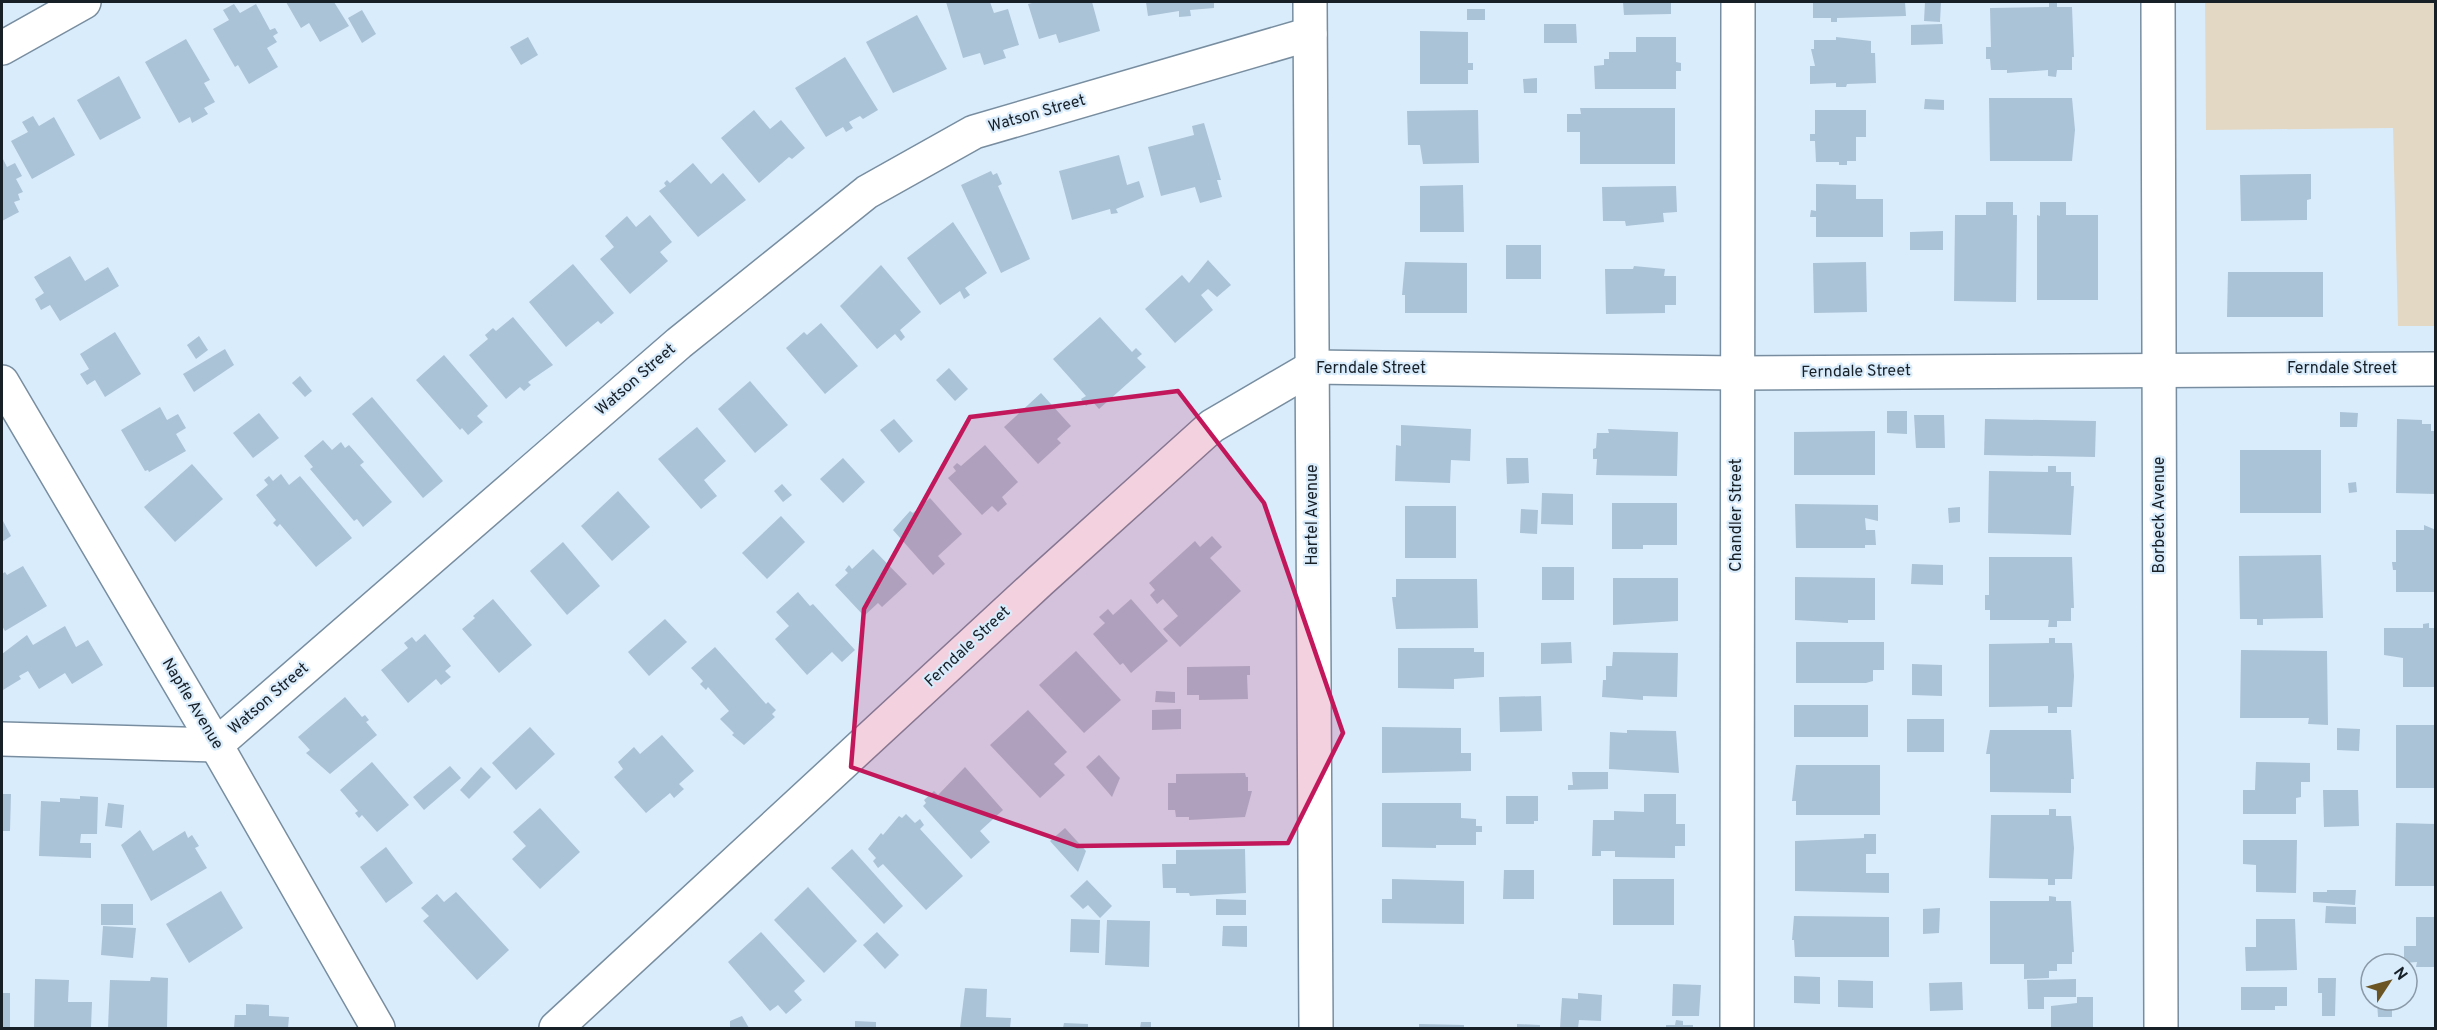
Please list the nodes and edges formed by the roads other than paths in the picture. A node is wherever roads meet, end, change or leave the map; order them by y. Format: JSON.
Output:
{"nodes":[{"id":1,"x":84,"y":2,"type":"edge"},
{"id":2,"x":1310,"y":2,"type":"edge"},
{"id":3,"x":1738,"y":2,"type":"edge"},
{"id":4,"x":2158,"y":2,"type":"edge"},
{"id":5,"x":1310,"y":34,"type":"junction"},
{"id":6,"x":2,"y":48,"type":"edge"},
{"id":7,"x":1313,"y":366,"type":"junction"},
{"id":8,"x":2159,"y":369,"type":"junction"},
{"id":9,"x":2436,"y":369,"type":"edge"},
{"id":10,"x":1736,"y":373,"type":"junction"},
{"id":11,"x":2,"y":382,"type":"edge"},
{"id":12,"x":2,"y":739,"type":"edge"},
{"id":13,"x":216,"y":745,"type":"junction"},
{"id":14,"x":378,"y":1029,"type":"edge"},
{"id":15,"x":556,"y":1029,"type":"edge"},
{"id":16,"x":1316,"y":1029,"type":"edge"},
{"id":17,"x":1737,"y":1029,"type":"edge"},
{"id":18,"x":2161,"y":1029,"type":"edge"}],
"edges":[{"from":1,"to":6,"type":"street"},
{"from":2,"to":5,"type":"street","name":"Hartel Avenue"},
{"from":3,"to":10,"type":"street","name":"Chandler Street"},
{"from":4,"to":8,"type":"street","name":"Borbeck Avenue"},
{"from":5,"to":7,"type":"street","name":"Hartel Avenue"},
{"from":5,"to":13,"type":"street","name":"Watson Street"},
{"from":7,"to":10,"type":"street","name":"Ferndale Street"},
{"from":7,"to":15,"type":"street","name":"Ferndale Street"},
{"from":7,"to":16,"type":"street","name":"Hartel Avenue"},
{"from":8,"to":9,"type":"street","name":"Ferndale Street"},
{"from":8,"to":10,"type":"street","name":"Ferndale Street"},
{"from":8,"to":18,"type":"street","name":"Borbeck Avenue"},
{"from":10,"to":17,"type":"street","name":"Chandler Street"},
{"from":11,"to":13,"type":"street","name":"Napfle Avenue"},
{"from":12,"to":13,"type":"street","name":"Watson Street"},
{"from":13,"to":14,"type":"street","name":"Napfle Avenue"}]}
